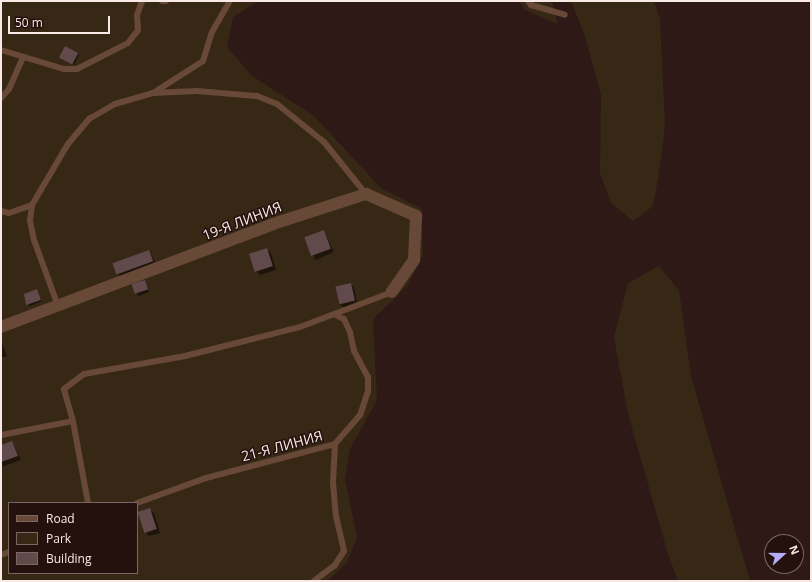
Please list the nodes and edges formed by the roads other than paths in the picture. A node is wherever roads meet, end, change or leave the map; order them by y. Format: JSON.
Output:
{"nodes":[{"id":1,"x":142,"y":1,"type":"edge"},
{"id":2,"x":162,"y":1,"type":"edge"},
{"id":3,"x":166,"y":1,"type":"edge"},
{"id":4,"x":230,"y":1,"type":"edge"},
{"id":5,"x":528,"y":1,"type":"edge"},
{"id":6,"x":565,"y":16,"type":"dead end"},
{"id":7,"x":1,"y":50,"type":"edge"},
{"id":8,"x":23,"y":57,"type":"junction"},
{"id":9,"x":153,"y":93,"type":"junction"},
{"id":10,"x":1,"y":98,"type":"edge"},
{"id":11,"x":366,"y":194,"type":"junction"},
{"id":12,"x":32,"y":205,"type":"junction"},
{"id":13,"x":1,"y":212,"type":"edge"},
{"id":14,"x":392,"y":292,"type":"joint"},
{"id":15,"x":58,"y":306,"type":"junction"},
{"id":16,"x":334,"y":314,"type":"junction"},
{"id":17,"x":1,"y":327,"type":"edge"},
{"id":18,"x":73,"y":421,"type":"junction"},
{"id":19,"x":1,"y":434,"type":"edge"},
{"id":20,"x":335,"y":444,"type":"junction"},
{"id":21,"x":88,"y":502,"type":"edge"},
{"id":22,"x":138,"y":503,"type":"edge"},
{"id":23,"x":314,"y":581,"type":"edge"}],
"edges":[{"from":1,"to":8,"type":"lane"},
{"from":2,"to":3,"type":"lane"},
{"from":4,"to":9,"type":"lane"},
{"from":5,"to":6,"type":"lane"},
{"from":7,"to":8,"type":"lane"},
{"from":8,"to":10,"type":"lane"},
{"from":9,"to":11,"type":"lane"},
{"from":9,"to":12,"type":"lane"},
{"from":11,"to":14,"type":"street"},
{"from":11,"to":15,"type":"street","name":"19-Я ЛИНИЯ"},
{"from":12,"to":13,"type":"lane"},
{"from":12,"to":15,"type":"lane"},
{"from":14,"to":16,"type":"lane"},
{"from":15,"to":17,"type":"street","name":"19-Я ЛИНИЯ"},
{"from":16,"to":18,"type":"lane"},
{"from":16,"to":20,"type":"lane"},
{"from":18,"to":19,"type":"lane"},
{"from":18,"to":21,"type":"lane"},
{"from":20,"to":22,"type":"lane","name":"21-Я ЛИНИЯ"},
{"from":20,"to":23,"type":"lane","name":"21-Я ЛИНИЯ"}]}
